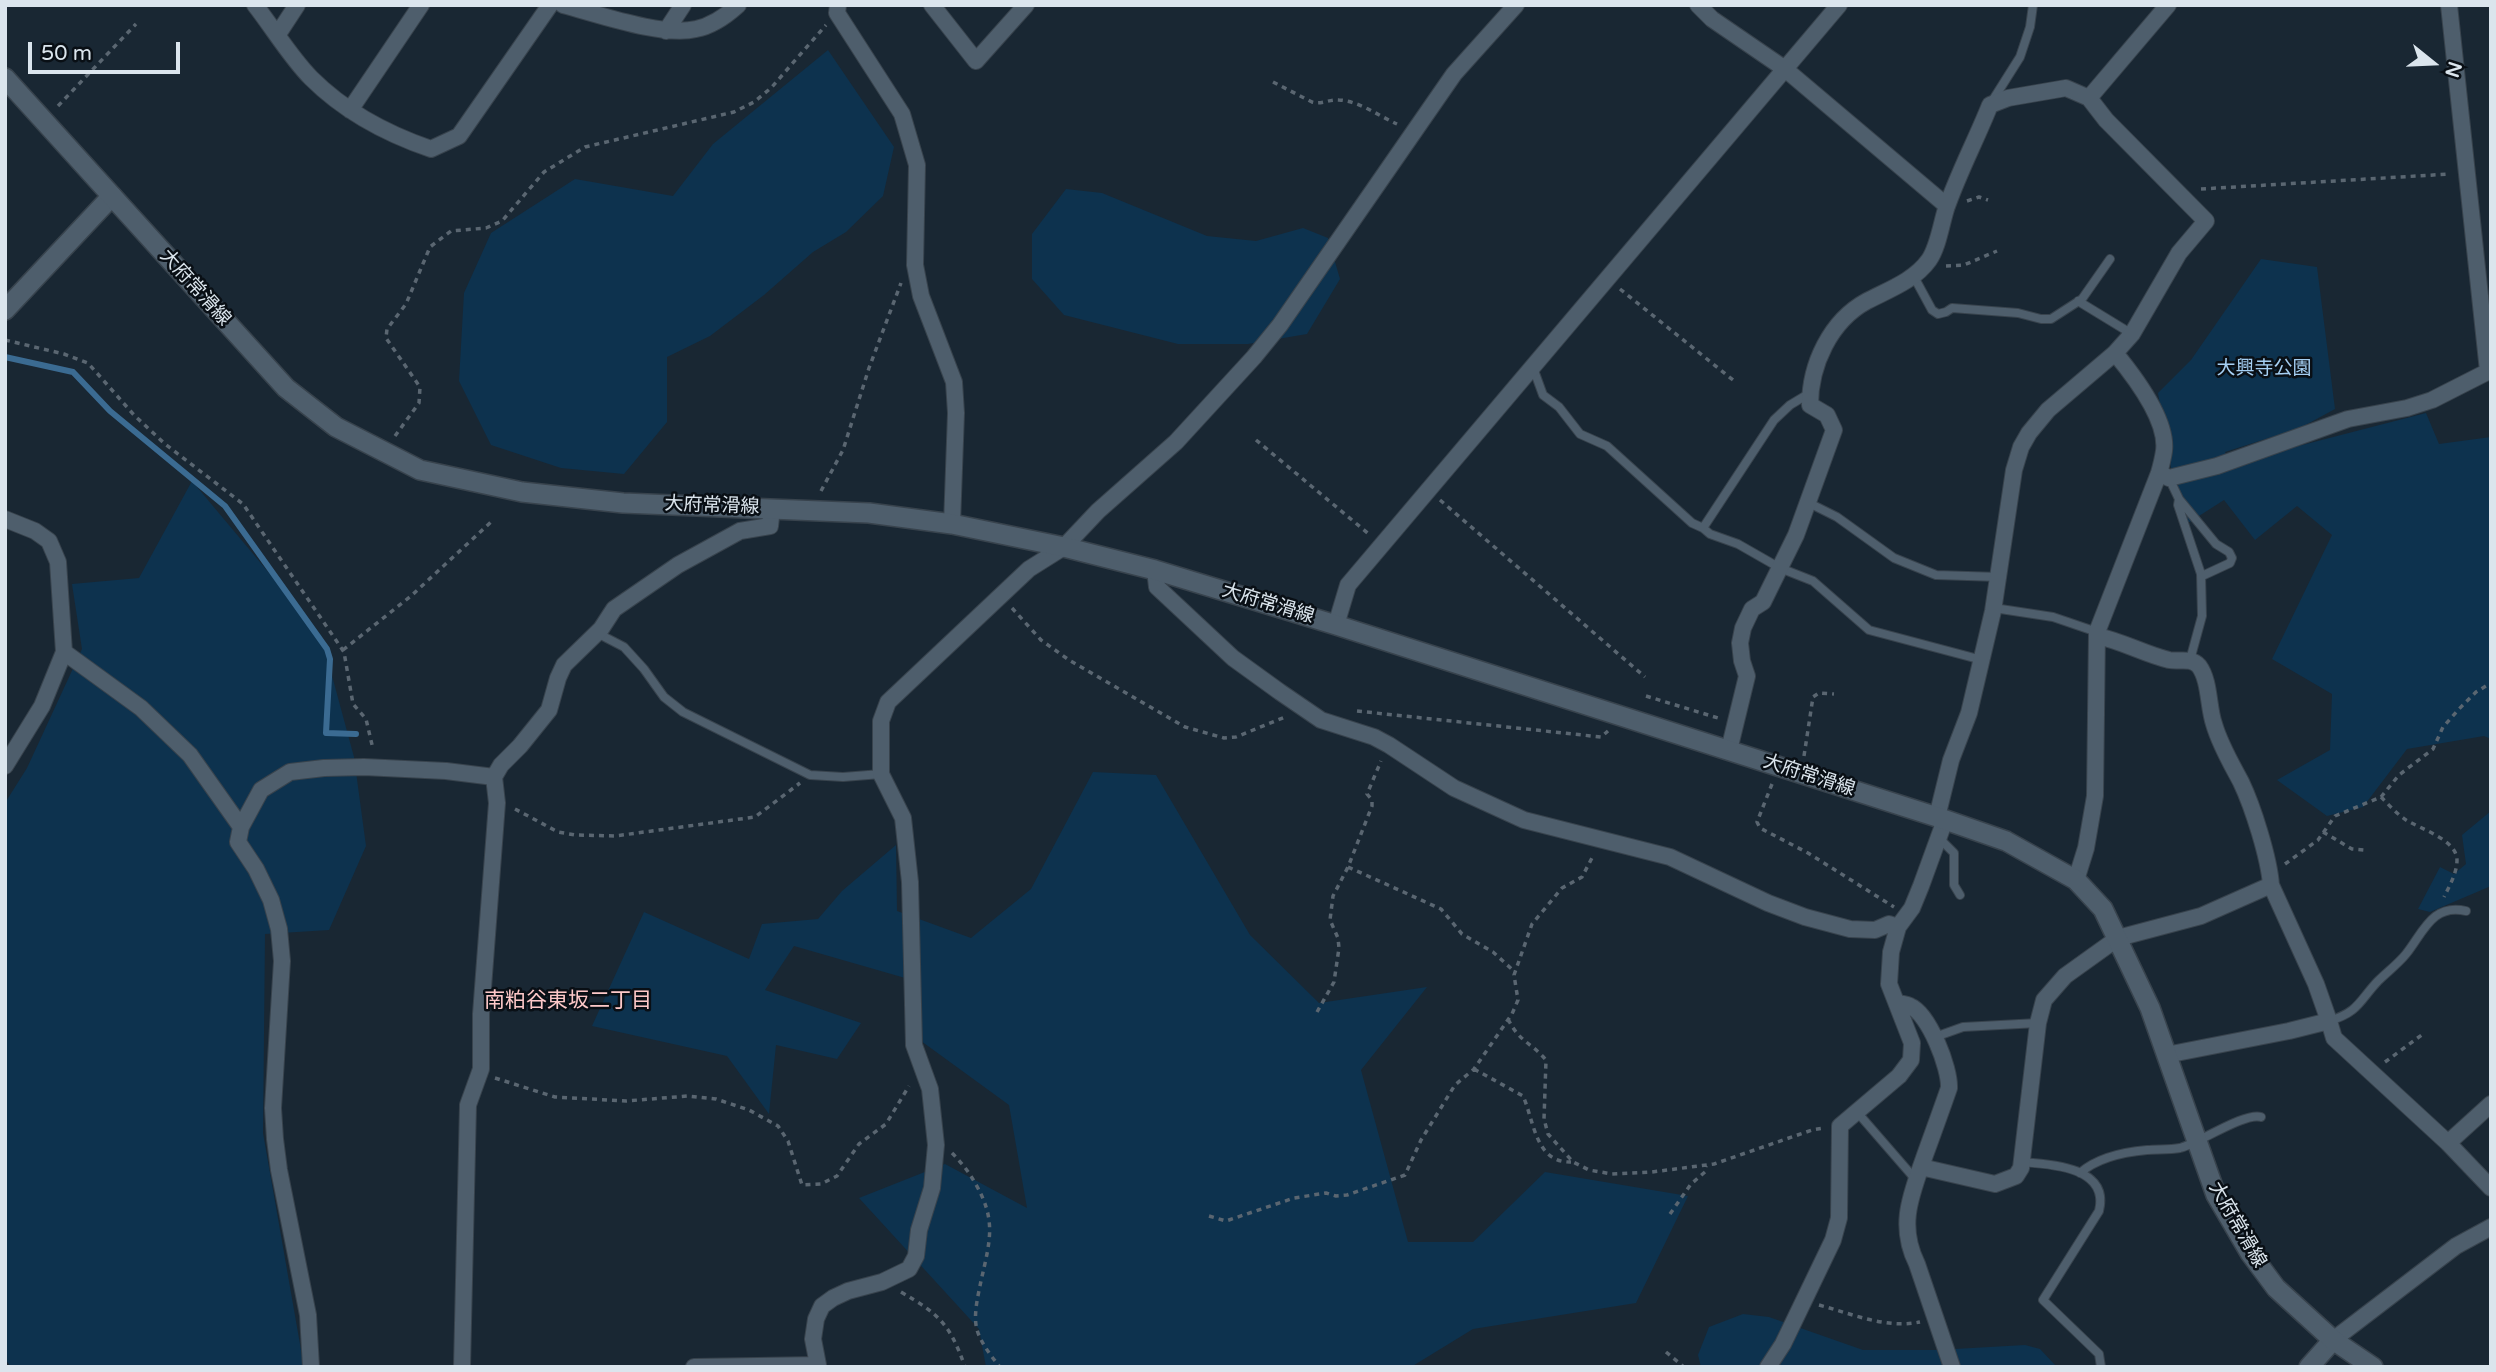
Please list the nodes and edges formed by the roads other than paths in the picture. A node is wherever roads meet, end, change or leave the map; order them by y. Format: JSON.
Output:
{"nodes":[{"id":1,"x":255,"y":5,"type":"edge"},
{"id":2,"x":297,"y":5,"type":"edge"},
{"id":3,"x":421,"y":5,"type":"edge"},
{"id":4,"x":550,"y":5,"type":"edge"},
{"id":5,"x":563,"y":5,"type":"edge"},
{"id":6,"x":683,"y":5,"type":"edge"},
{"id":7,"x":738,"y":5,"type":"edge"},
{"id":8,"x":1026,"y":5,"type":"edge"},
{"id":9,"x":1516,"y":5,"type":"edge"},
{"id":10,"x":1698,"y":5,"type":"edge"},
{"id":11,"x":1839,"y":5,"type":"edge"},
{"id":12,"x":2033,"y":5,"type":"edge"},
{"id":13,"x":2168,"y":5,"type":"edge"},
{"id":14,"x":2449,"y":5,"type":"edge"},
{"id":15,"x":938,"y":8,"type":"edge"},
{"id":16,"x":838,"y":9,"type":"edge"},
{"id":17,"x":666,"y":31,"type":"junction"},
{"id":18,"x":278,"y":34,"type":"junction"},
{"id":19,"x":1785,"y":69,"type":"junction"},
{"id":20,"x":5,"y":78,"type":"edge"},
{"id":21,"x":2089,"y":98,"type":"junction"},
{"id":22,"x":1990,"y":106,"type":"junction"},
{"id":23,"x":351,"y":110,"type":"junction"},
{"id":24,"x":112,"y":196,"type":"junction"},
{"id":25,"x":1947,"y":206,"type":"junction"},
{"id":26,"x":2110,"y":258,"type":"dead end"},
{"id":27,"x":1913,"y":275,"type":"junction"},
{"id":28,"x":2078,"y":301,"type":"junction"},
{"id":29,"x":5,"y":310,"type":"edge"},
{"id":30,"x":2132,"y":334,"type":"junction"},
{"id":31,"x":2115,"y":353,"type":"junction"},
{"id":32,"x":1529,"y":369,"type":"junction"},
{"id":33,"x":2489,"y":371,"type":"edge"},
{"id":34,"x":1810,"y":393,"type":"junction"},
{"id":35,"x":2164,"y":475,"type":"junction"},
{"id":36,"x":2179,"y":499,"type":"junction"},
{"id":37,"x":1807,"y":502,"type":"junction"},
{"id":38,"x":772,"y":509,"type":"junction"},
{"id":39,"x":5,"y":519,"type":"edge"},
{"id":40,"x":953,"y":524,"type":"junction"},
{"id":41,"x":1703,"y":528,"type":"junction"},
{"id":42,"x":1064,"y":547,"type":"junction"},
{"id":43,"x":1780,"y":568,"type":"junction"},
{"id":44,"x":1155,"y":570,"type":"junction"},
{"id":45,"x":2000,"y":576,"type":"junction"},
{"id":46,"x":2202,"y":576,"type":"junction"},
{"id":47,"x":1994,"y":608,"type":"junction"},
{"id":48,"x":1336,"y":625,"type":"junction"},
{"id":49,"x":597,"y":633,"type":"junction"},
{"id":50,"x":2097,"y":634,"type":"junction"},
{"id":51,"x":64,"y":652,"type":"junction"},
{"id":52,"x":1982,"y":660,"type":"junction"},
{"id":53,"x":2190,"y":660,"type":"junction"},
{"id":54,"x":1729,"y":750,"type":"junction"},
{"id":55,"x":5,"y":766,"type":"edge"},
{"id":56,"x":881,"y":774,"type":"junction"},
{"id":57,"x":494,"y":777,"type":"junction"},
{"id":58,"x":1940,"y":825,"type":"junction"},
{"id":59,"x":241,"y":827,"type":"junction"},
{"id":60,"x":2271,"y":878,"type":"junction"},
{"id":61,"x":2076,"y":880,"type":"junction"},
{"id":62,"x":1960,"y":895,"type":"dead end"},
{"id":63,"x":2466,"y":911,"type":"dead end"},
{"id":64,"x":1902,"y":922,"type":"junction"},
{"id":65,"x":2118,"y":938,"type":"junction"},
{"id":66,"x":1899,"y":1003,"type":"junction"},
{"id":67,"x":2329,"y":1021,"type":"junction"},
{"id":68,"x":2038,"y":1023,"type":"junction"},
{"id":69,"x":1935,"y":1037,"type":"junction"},
{"id":70,"x":2166,"y":1055,"type":"junction"},
{"id":71,"x":2491,"y":1104,"type":"edge"},
{"id":72,"x":1857,"y":1112,"type":"junction"},
{"id":73,"x":2261,"y":1117,"type":"dead end"},
{"id":74,"x":2196,"y":1140,"type":"junction"},
{"id":75,"x":2448,"y":1143,"type":"junction"},
{"id":76,"x":2022,"y":1162,"type":"junction"},
{"id":77,"x":1919,"y":1173,"type":"junction"},
{"id":78,"x":2080,"y":1173,"type":"junction"},
{"id":79,"x":2491,"y":1188,"type":"edge"},
{"id":80,"x":2491,"y":1227,"type":"edge"},
{"id":81,"x":2333,"y":1340,"type":"junction"},
{"id":82,"x":311,"y":1367,"type":"edge"},
{"id":83,"x":463,"y":1367,"type":"edge"},
{"id":84,"x":694,"y":1367,"type":"edge"},
{"id":85,"x":1768,"y":1367,"type":"edge"},
{"id":86,"x":1952,"y":1367,"type":"edge"},
{"id":87,"x":2101,"y":1367,"type":"edge"},
{"id":88,"x":2309,"y":1367,"type":"edge"},
{"id":89,"x":2373,"y":1367,"type":"edge"}],
"edges":[{"from":1,"to":18,"type":"street"},
{"from":2,"to":18,"type":"street"},
{"from":3,"to":23,"type":"street"},
{"from":4,"to":23,"type":"street"},
{"from":5,"to":17,"type":"street"},
{"from":6,"to":17,"type":"street"},
{"from":7,"to":17,"type":"street"},
{"from":8,"to":15,"type":"street"},
{"from":9,"to":42,"type":"street"},
{"from":10,"to":19,"type":"street"},
{"from":11,"to":19,"type":"street"},
{"from":12,"to":22,"type":"lane"},
{"from":13,"to":21,"type":"street"},
{"from":14,"to":33,"type":"street"},
{"from":16,"to":40,"type":"street"},
{"from":18,"to":23,"type":"street"},
{"from":19,"to":25,"type":"street"},
{"from":19,"to":32,"type":"street"},
{"from":20,"to":24,"type":"main road","name":"大府常滑線"},
{"from":21,"to":22,"type":"street"},
{"from":21,"to":30,"type":"street"},
{"from":22,"to":25,"type":"street"},
{"from":24,"to":29,"type":"main road"},
{"from":24,"to":38,"type":"main road","name":"大府常滑線"},
{"from":25,"to":27,"type":"street"},
{"from":26,"to":28,"type":"lane"},
{"from":27,"to":28,"type":"lane"},
{"from":27,"to":34,"type":"street"},
{"from":28,"to":30,"type":"lane"},
{"from":30,"to":31,"type":"street"},
{"from":31,"to":35,"type":"street"},
{"from":31,"to":45,"type":"street"},
{"from":32,"to":41,"type":"lane"},
{"from":32,"to":48,"type":"street"},
{"from":33,"to":35,"type":"street"},
{"from":34,"to":37,"type":"street"},
{"from":34,"to":41,"type":"lane"},
{"from":35,"to":36,"type":"lane"},
{"from":35,"to":50,"type":"street"},
{"from":36,"to":46,"type":"lane"},
{"from":36,"to":46,"type":"lane"},
{"from":37,"to":43,"type":"street"},
{"from":37,"to":45,"type":"lane"},
{"from":38,"to":40,"type":"main road","name":"大府常滑線"},
{"from":38,"to":49,"type":"street"},
{"from":39,"to":51,"type":"street"},
{"from":40,"to":42,"type":"main road","name":"大府常滑線"},
{"from":41,"to":43,"type":"lane"},
{"from":42,"to":44,"type":"main road","name":"大府常滑線"},
{"from":42,"to":56,"type":"street"},
{"from":43,"to":52,"type":"lane"},
{"from":43,"to":54,"type":"street"},
{"from":44,"to":48,"type":"main road","name":"大府常滑線"},
{"from":44,"to":64,"type":"street"},
{"from":45,"to":47,"type":"street"},
{"from":46,"to":53,"type":"lane"},
{"from":47,"to":50,"type":"lane"},
{"from":47,"to":52,"type":"street"},
{"from":48,"to":54,"type":"main road","name":"大府常滑線"},
{"from":49,"to":56,"type":"lane"},
{"from":49,"to":57,"type":"street"},
{"from":50,"to":53,"type":"street"},
{"from":50,"to":61,"type":"street"},
{"from":51,"to":55,"type":"street"},
{"from":51,"to":59,"type":"street"},
{"from":52,"to":58,"type":"street"},
{"from":53,"to":60,"type":"street"},
{"from":54,"to":58,"type":"main road","name":"大府常滑線"},
{"from":56,"to":84,"type":"street"},
{"from":57,"to":59,"type":"street"},
{"from":57,"to":83,"type":"street"},
{"from":58,"to":61,"type":"main road","name":"大府常滑線"},
{"from":58,"to":62,"type":"lane"},
{"from":58,"to":64,"type":"street"},
{"from":59,"to":82,"type":"street"},
{"from":60,"to":65,"type":"street"},
{"from":60,"to":67,"type":"street"},
{"from":61,"to":65,"type":"main road","name":"大府常滑線"},
{"from":63,"to":67,"type":"lane"},
{"from":64,"to":66,"type":"street"},
{"from":65,"to":68,"type":"street"},
{"from":65,"to":70,"type":"main road","name":"大府常滑線"},
{"from":66,"to":69,"type":"street"},
{"from":66,"to":72,"type":"street"},
{"from":67,"to":70,"type":"street"},
{"from":67,"to":75,"type":"street"},
{"from":68,"to":69,"type":"lane"},
{"from":68,"to":76,"type":"street"},
{"from":69,"to":77,"type":"street"},
{"from":70,"to":74,"type":"main road","name":"大府常滑線"},
{"from":71,"to":75,"type":"street"},
{"from":72,"to":77,"type":"lane"},
{"from":72,"to":85,"type":"street"},
{"from":73,"to":74,"type":"lane"},
{"from":74,"to":78,"type":"lane"},
{"from":74,"to":81,"type":"main road","name":"大府常滑線"},
{"from":75,"to":79,"type":"street"},
{"from":76,"to":77,"type":"street"},
{"from":76,"to":78,"type":"lane"},
{"from":77,"to":86,"type":"street"},
{"from":78,"to":87,"type":"lane"},
{"from":80,"to":81,"type":"street"},
{"from":81,"to":88,"type":"main road"},
{"from":81,"to":89,"type":"main road","name":"大府常滑線"}]}
